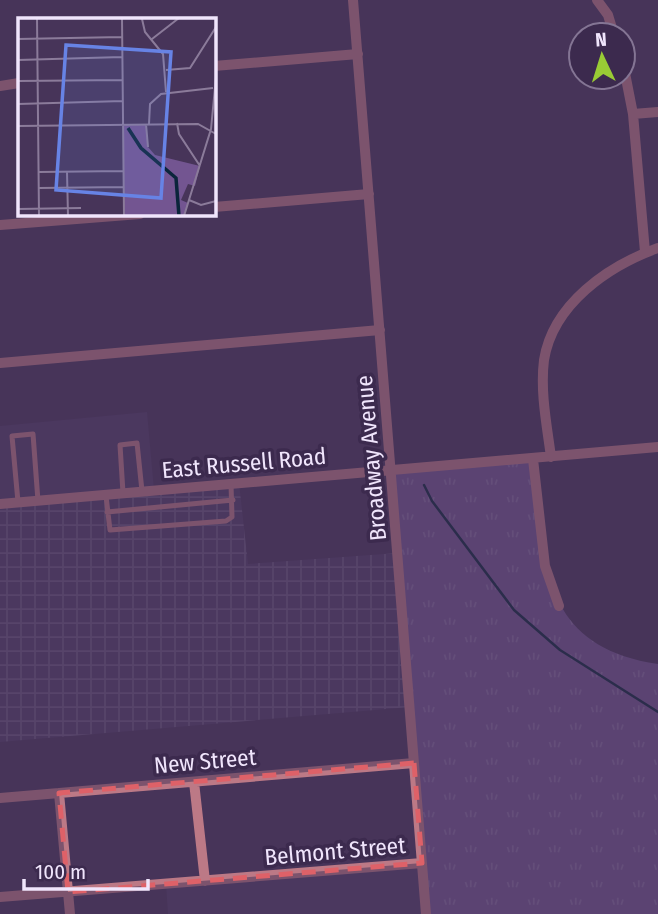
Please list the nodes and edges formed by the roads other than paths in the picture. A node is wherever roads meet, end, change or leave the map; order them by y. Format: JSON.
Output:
{"nodes":[{"id":1,"x":353,"y":0,"type":"edge"},
{"id":2,"x":597,"y":0,"type":"edge"},
{"id":3,"x":610,"y":21,"type":"edge"},
{"id":4,"x":358,"y":54,"type":"junction"},
{"id":5,"x":215,"y":66,"type":"edge"},
{"id":6,"x":18,"y":83,"type":"edge"},
{"id":7,"x":0,"y":86,"type":"edge"},
{"id":8,"x":628,"y":91,"type":"edge"},
{"id":9,"x":658,"y":112,"type":"edge"},
{"id":10,"x":633,"y":114,"type":"junction"},
{"id":11,"x":369,"y":194,"type":"junction"},
{"id":12,"x":215,"y":207,"type":"edge"},
{"id":13,"x":127,"y":215,"type":"edge"},
{"id":14,"x":0,"y":225,"type":"edge"},
{"id":15,"x":658,"y":248,"type":"edge"},
{"id":16,"x":645,"y":252,"type":"junction"},
{"id":17,"x":380,"y":330,"type":"junction"},
{"id":18,"x":0,"y":363,"type":"edge"},
{"id":19,"x":658,"y":447,"type":"edge"},
{"id":20,"x":551,"y":457,"type":"junction"},
{"id":21,"x":533,"y":459,"type":"junction"},
{"id":22,"x":392,"y":470,"type":"junction"},
{"id":23,"x":232,"y":484,"type":"junction"},
{"id":24,"x":142,"y":491,"type":"junction"},
{"id":25,"x":122,"y":493,"type":"junction"},
{"id":26,"x":106,"y":495,"type":"junction"},
{"id":27,"x":38,"y":500,"type":"junction"},
{"id":28,"x":233,"y":500,"type":"junction"},
{"id":29,"x":18,"y":502,"type":"junction"},
{"id":30,"x":0,"y":504,"type":"edge"},
{"id":31,"x":107,"y":512,"type":"junction"},
{"id":32,"x":559,"y":606,"type":"dead end"},
{"id":33,"x":414,"y":763,"type":"junction"},
{"id":34,"x":194,"y":782,"type":"junction"},
{"id":35,"x":59,"y":793,"type":"junction"},
{"id":36,"x":0,"y":798,"type":"edge"},
{"id":37,"x":422,"y":863,"type":"junction"},
{"id":38,"x":205,"y":881,"type":"junction"},
{"id":39,"x":68,"y":892,"type":"junction"},
{"id":40,"x":0,"y":897,"type":"edge"},
{"id":41,"x":71,"y":914,"type":"edge"},
{"id":42,"x":426,"y":914,"type":"edge"}],
"edges":[{"from":1,"to":4,"type":"street","name":"Broadway Avenue"},
{"from":2,"to":3,"type":"street"},
{"from":4,"to":5,"type":"street"},
{"from":4,"to":11,"type":"street","name":"Broadway Avenue"},
{"from":6,"to":7,"type":"street"},
{"from":8,"to":10,"type":"street"},
{"from":9,"to":10,"type":"street"},
{"from":10,"to":16,"type":"street"},
{"from":11,"to":12,"type":"street"},
{"from":11,"to":17,"type":"street","name":"Broadway Avenue"},
{"from":13,"to":14,"type":"street"},
{"from":15,"to":16,"type":"street"},
{"from":16,"to":20,"type":"street"},
{"from":17,"to":18,"type":"street"},
{"from":17,"to":22,"type":"street","name":"Broadway Avenue"},
{"from":19,"to":20,"type":"street","name":"East Russell Road"},
{"from":20,"to":21,"type":"street","name":"East Russell Road"},
{"from":21,"to":22,"type":"street","name":"East Russell Road"},
{"from":21,"to":32,"type":"street"},
{"from":22,"to":23,"type":"street","name":"East Russell Road"},
{"from":22,"to":33,"type":"street","name":"Broadway Avenue"},
{"from":23,"to":24,"type":"street","name":"East Russell Road"},
{"from":23,"to":28,"type":"lane"},
{"from":24,"to":25,"type":"street","name":"East Russell Road"},
{"from":24,"to":25,"type":"lane"},
{"from":25,"to":26,"type":"street","name":"East Russell Road"},
{"from":26,"to":27,"type":"street","name":"East Russell Road"},
{"from":26,"to":31,"type":"lane"},
{"from":27,"to":29,"type":"street","name":"East Russell Road"},
{"from":27,"to":29,"type":"lane"},
{"from":28,"to":31,"type":"lane"},
{"from":28,"to":31,"type":"lane"},
{"from":29,"to":30,"type":"street","name":"East Russell Road"},
{"from":33,"to":34,"type":"street","name":"New Street"},
{"from":33,"to":37,"type":"street","name":"Broadway Avenue"},
{"from":34,"to":35,"type":"street","name":"New Street"},
{"from":34,"to":38,"type":"street"},
{"from":35,"to":36,"type":"street","name":"New Street"},
{"from":35,"to":39,"type":"street"},
{"from":37,"to":38,"type":"street","name":"Belmont Street"},
{"from":37,"to":42,"type":"street","name":"Broadway Avenue"},
{"from":38,"to":39,"type":"street","name":"Belmont Street"},
{"from":39,"to":40,"type":"street","name":"Belmont Street"},
{"from":39,"to":41,"type":"street"}]}
